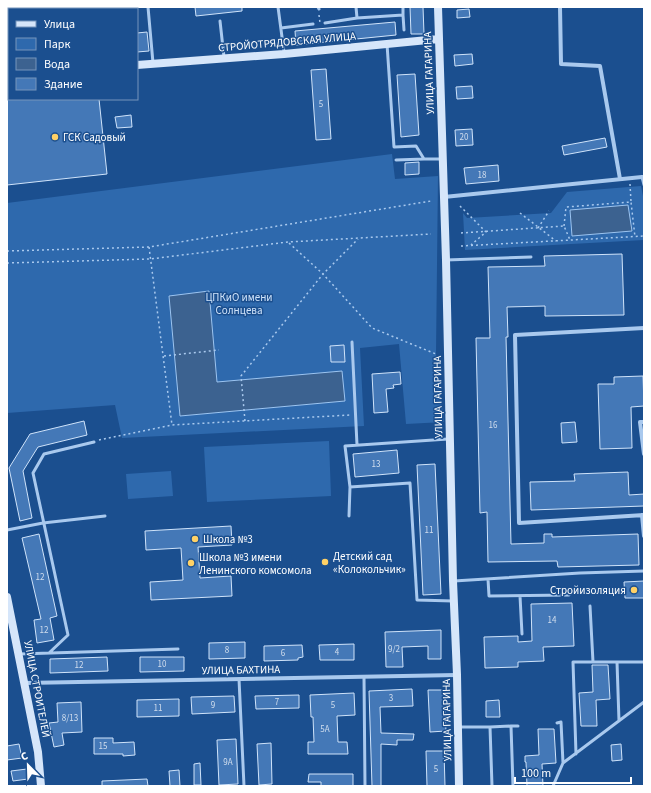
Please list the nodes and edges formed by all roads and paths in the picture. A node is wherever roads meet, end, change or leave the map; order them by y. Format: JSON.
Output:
{"nodes":[{"id":1,"x":148,"y":7,"type":"edge"},
{"id":2,"x":278,"y":7,"type":"edge"},
{"id":3,"x":356,"y":7,"type":"edge"},
{"id":4,"x":403,"y":7,"type":"edge"},
{"id":5,"x":438,"y":7,"type":"edge"},
{"id":6,"x":560,"y":7,"type":"edge"},
{"id":7,"x":318,"y":8,"type":"edge"},
{"id":8,"x":403,"y":15,"type":"junction"},
{"id":9,"x":357,"y":18,"type":"junction"},
{"id":10,"x":220,"y":21,"type":"dead end"},
{"id":11,"x":320,"y":23,"type":"dead end"},
{"id":12,"x":325,"y":23,"type":"dead end"},
{"id":13,"x":313,"y":24,"type":"dead end"},
{"id":14,"x":281,"y":28,"type":"junction"},
{"id":15,"x":404,"y":30,"type":"dead end"},
{"id":16,"x":438,"y":40,"type":"junction"},
{"id":17,"x":387,"y":44,"type":"junction"},
{"id":18,"x":284,"y":54,"type":"junction"},
{"id":19,"x":224,"y":59,"type":"junction"},
{"id":20,"x":154,"y":64,"type":"junction"},
{"id":21,"x":138,"y":66,"type":"edge"},
{"id":22,"x":424,"y":159,"type":"junction"},
{"id":23,"x":443,"y":159,"type":"junction"},
{"id":24,"x":396,"y":160,"type":"dead end"},
{"id":25,"x":643,"y":177,"type":"edge"},
{"id":26,"x":620,"y":179,"type":"junction"},
{"id":27,"x":630,"y":184,"type":"dead end"},
{"id":28,"x":644,"y":186,"type":"edge"},
{"id":29,"x":444,"y":197,"type":"junction"},
{"id":30,"x":431,"y":201,"type":"dead end"},
{"id":31,"x":631,"y":202,"type":"junction"},
{"id":32,"x":460,"y":206,"type":"dead end"},
{"id":33,"x":549,"y":211,"type":"dead end"},
{"id":34,"x":520,"y":213,"type":"dead end"},
{"id":35,"x":564,"y":226,"type":"junction"},
{"id":36,"x":538,"y":228,"type":"junction"},
{"id":37,"x":486,"y":232,"type":"junction"},
{"id":38,"x":461,"y":233,"type":"dead end"},
{"id":39,"x":431,"y":234,"type":"dead end"},
{"id":40,"x":644,"y":236,"type":"edge"},
{"id":41,"x":635,"y":237,"type":"junction"},
{"id":42,"x":359,"y":238,"type":"junction"},
{"id":43,"x":570,"y":240,"type":"junction"},
{"id":44,"x":556,"y":241,"type":"junction"},
{"id":45,"x":288,"y":242,"type":"junction"},
{"id":46,"x":471,"y":245,"type":"junction"},
{"id":47,"x":461,"y":246,"type":"dead end"},
{"id":48,"x":149,"y":247,"type":"junction"},
{"id":49,"x":7,"y":251,"type":"edge"},
{"id":50,"x":531,"y":257,"type":"dead end"},
{"id":51,"x":150,"y":259,"type":"junction"},
{"id":52,"x":446,"y":260,"type":"junction"},
{"id":53,"x":7,"y":263,"type":"edge"},
{"id":54,"x":323,"y":274,"type":"junction"},
{"id":55,"x":644,"y":328,"type":"edge"},
{"id":56,"x":352,"y":342,"type":"dead end"},
{"id":57,"x":219,"y":350,"type":"dead end"},
{"id":58,"x":436,"y":354,"type":"dead end"},
{"id":59,"x":164,"y":356,"type":"junction"},
{"id":60,"x":356,"y":414,"type":"junction"},
{"id":61,"x":244,"y":421,"type":"junction"},
{"id":62,"x":644,"y":422,"type":"edge"},
{"id":63,"x":172,"y":425,"type":"junction"},
{"id":64,"x":450,"y":439,"type":"junction"},
{"id":65,"x":94,"y":442,"type":"joint"},
{"id":66,"x":357,"y":445,"type":"junction"},
{"id":67,"x":644,"y":454,"type":"edge"},
{"id":68,"x":350,"y":487,"type":"junction"},
{"id":69,"x":643,"y":515,"type":"edge"},
{"id":70,"x":105,"y":516,"type":"dead end"},
{"id":71,"x":349,"y":516,"type":"dead end"},
{"id":72,"x":43,"y":523,"type":"junction"},
{"id":73,"x":7,"y":530,"type":"edge"},
{"id":74,"x":644,"y":536,"type":"edge"},
{"id":75,"x":644,"y":571,"type":"edge"},
{"id":76,"x":488,"y":579,"type":"junction"},
{"id":77,"x":453,"y":581,"type":"junction"},
{"id":78,"x":569,"y":595,"type":"dead end"},
{"id":79,"x":520,"y":596,"type":"junction"},
{"id":80,"x":7,"y":597,"type":"edge"},
{"id":81,"x":454,"y":601,"type":"junction"},
{"id":82,"x":590,"y":606,"type":"dead end"},
{"id":83,"x":522,"y":634,"type":"dead end"},
{"id":84,"x":178,"y":649,"type":"dead end"},
{"id":85,"x":48,"y":653,"type":"junction"},
{"id":86,"x":18,"y":654,"type":"junction"},
{"id":87,"x":593,"y":662,"type":"junction"},
{"id":88,"x":617,"y":662,"type":"junction"},
{"id":89,"x":644,"y":662,"type":"edge"},
{"id":90,"x":457,"y":675,"type":"junction"},
{"id":91,"x":364,"y":677,"type":"junction"},
{"id":92,"x":239,"y":679,"type":"junction"},
{"id":93,"x":24,"y":683,"type":"junction"},
{"id":94,"x":644,"y":702,"type":"edge"},
{"id":95,"x":618,"y":721,"type":"junction"},
{"id":96,"x":557,"y":723,"type":"dead end"},
{"id":97,"x":511,"y":726,"type":"junction"},
{"id":98,"x":518,"y":726,"type":"dead end"},
{"id":99,"x":458,"y":727,"type":"junction"},
{"id":100,"x":490,"y":727,"type":"junction"},
{"id":101,"x":576,"y":754,"type":"junction"},
{"id":102,"x":564,"y":763,"type":"junction"},
{"id":103,"x":41,"y":786,"type":"edge"},
{"id":104,"x":244,"y":786,"type":"edge"},
{"id":105,"x":365,"y":786,"type":"edge"},
{"id":106,"x":459,"y":786,"type":"edge"},
{"id":107,"x":492,"y":786,"type":"edge"},
{"id":108,"x":513,"y":786,"type":"edge"},
{"id":109,"x":553,"y":786,"type":"edge"}],
"edges":[{"from":1,"to":20,"type":"lane"},
{"from":2,"to":14,"type":"lane"},
{"from":3,"to":9,"type":"lane"},
{"from":4,"to":8,"type":"lane"},
{"from":5,"to":16,"type":"main road","name":"УЛИЦА ГАГАРИНА"},
{"from":6,"to":26,"type":"street"},
{"from":7,"to":11,"type":"path"},
{"from":8,"to":9,"type":"lane"},
{"from":8,"to":15,"type":"lane"},
{"from":9,"to":12,"type":"lane"},
{"from":10,"to":19,"type":"lane"},
{"from":13,"to":14,"type":"lane"},
{"from":14,"to":18,"type":"lane"},
{"from":16,"to":17,"type":"main road","name":"СТРОЙОТРЯДОВСКАЯ УЛИЦА"},
{"from":16,"to":23,"type":"main road","name":"УЛИЦА ГАГАРИНА"},
{"from":17,"to":18,"type":"main road","name":"СТРОЙОТРЯДОВСКАЯ УЛИЦА"},
{"from":17,"to":22,"type":"lane"},
{"from":18,"to":19,"type":"main road","name":"СТРОЙОТРЯДОВСКАЯ УЛИЦА"},
{"from":19,"to":20,"type":"main road","name":"СТРОЙОТРЯДОВСКАЯ УЛИЦА"},
{"from":20,"to":21,"type":"main road","name":"СТРОЙОТРЯДОВСКАЯ УЛИЦА"},
{"from":22,"to":23,"type":"lane"},
{"from":22,"to":24,"type":"lane"},
{"from":23,"to":29,"type":"main road","name":"УЛИЦА ГАГАРИНА"},
{"from":25,"to":26,"type":"street"},
{"from":25,"to":28,"type":"lane"},
{"from":26,"to":29,"type":"street"},
{"from":27,"to":31,"type":"path"},
{"from":29,"to":52,"type":"main road","name":"УЛИЦА ГАГАРИНА"},
{"from":30,"to":48,"type":"path"},
{"from":31,"to":35,"type":"path"},
{"from":31,"to":41,"type":"path"},
{"from":32,"to":37,"type":"path"},
{"from":33,"to":36,"type":"path"},
{"from":34,"to":36,"type":"path"},
{"from":35,"to":36,"type":"path"},
{"from":35,"to":43,"type":"path"},
{"from":36,"to":37,"type":"path"},
{"from":36,"to":44,"type":"path"},
{"from":37,"to":38,"type":"path"},
{"from":37,"to":46,"type":"path"},
{"from":39,"to":42,"type":"path"},
{"from":40,"to":41,"type":"path"},
{"from":41,"to":43,"type":"path"},
{"from":42,"to":45,"type":"path"},
{"from":42,"to":54,"type":"path"},
{"from":43,"to":44,"type":"path"},
{"from":44,"to":46,"type":"path"},
{"from":45,"to":51,"type":"path"},
{"from":45,"to":54,"type":"path"},
{"from":46,"to":47,"type":"path"},
{"from":48,"to":49,"type":"path"},
{"from":48,"to":51,"type":"path"},
{"from":50,"to":52,"type":"lane"},
{"from":51,"to":53,"type":"path"},
{"from":51,"to":59,"type":"path"},
{"from":52,"to":64,"type":"main road","name":"УЛИЦА ГАГАРИНА"},
{"from":54,"to":58,"type":"path"},
{"from":54,"to":61,"type":"path"},
{"from":55,"to":69,"type":"street"},
{"from":56,"to":60,"type":"lane"},
{"from":57,"to":59,"type":"path"},
{"from":59,"to":63,"type":"path"},
{"from":60,"to":61,"type":"path"},
{"from":60,"to":66,"type":"lane"},
{"from":61,"to":63,"type":"path"},
{"from":62,"to":67,"type":"street"},
{"from":63,"to":65,"type":"path"},
{"from":64,"to":66,"type":"lane"},
{"from":64,"to":77,"type":"main road","name":"УЛИЦА ГАГАРИНА"},
{"from":65,"to":72,"type":"lane"},
{"from":66,"to":68,"type":"lane"},
{"from":68,"to":71,"type":"lane"},
{"from":68,"to":81,"type":"lane"},
{"from":69,"to":74,"type":"street"},
{"from":70,"to":72,"type":"lane"},
{"from":72,"to":73,"type":"lane"},
{"from":72,"to":85,"type":"lane"},
{"from":75,"to":76,"type":"lane"},
{"from":76,"to":77,"type":"lane"},
{"from":76,"to":79,"type":"lane"},
{"from":77,"to":81,"type":"main road","name":"УЛИЦА ГАГАРИНА"},
{"from":78,"to":79,"type":"lane"},
{"from":79,"to":83,"type":"lane"},
{"from":80,"to":86,"type":"main road","name":"УЛИЦА СТРОИТЕЛЕЙ"},
{"from":81,"to":90,"type":"main road","name":"УЛИЦА ГАГАРИНА"},
{"from":82,"to":87,"type":"lane"},
{"from":84,"to":85,"type":"lane"},
{"from":85,"to":86,"type":"lane"},
{"from":86,"to":93,"type":"main road","name":"УЛИЦА СТРОИТЕЛЕЙ"},
{"from":87,"to":88,"type":"lane"},
{"from":87,"to":101,"type":"lane"},
{"from":88,"to":89,"type":"lane"},
{"from":88,"to":95,"type":"lane"},
{"from":90,"to":91,"type":"street","name":"УЛИЦА БАХТИНА"},
{"from":90,"to":99,"type":"main road","name":"УЛИЦА ГАГАРИНА"},
{"from":91,"to":92,"type":"street","name":"УЛИЦА БАХТИНА"},
{"from":91,"to":105,"type":"lane"},
{"from":92,"to":93,"type":"street","name":"УЛИЦА БАХТИНА"},
{"from":92,"to":104,"type":"lane"},
{"from":93,"to":103,"type":"main road","name":"УЛИЦА СТРОИТЕЛЕЙ"},
{"from":94,"to":95,"type":"lane"},
{"from":95,"to":101,"type":"lane"},
{"from":96,"to":102,"type":"lane"},
{"from":97,"to":98,"type":"lane"},
{"from":97,"to":100,"type":"lane"},
{"from":97,"to":108,"type":"lane"},
{"from":99,"to":100,"type":"lane"},
{"from":99,"to":106,"type":"main road","name":"УЛИЦА ГАГАРИНА"},
{"from":100,"to":107,"type":"lane"},
{"from":101,"to":102,"type":"lane"},
{"from":102,"to":109,"type":"lane"}]}
